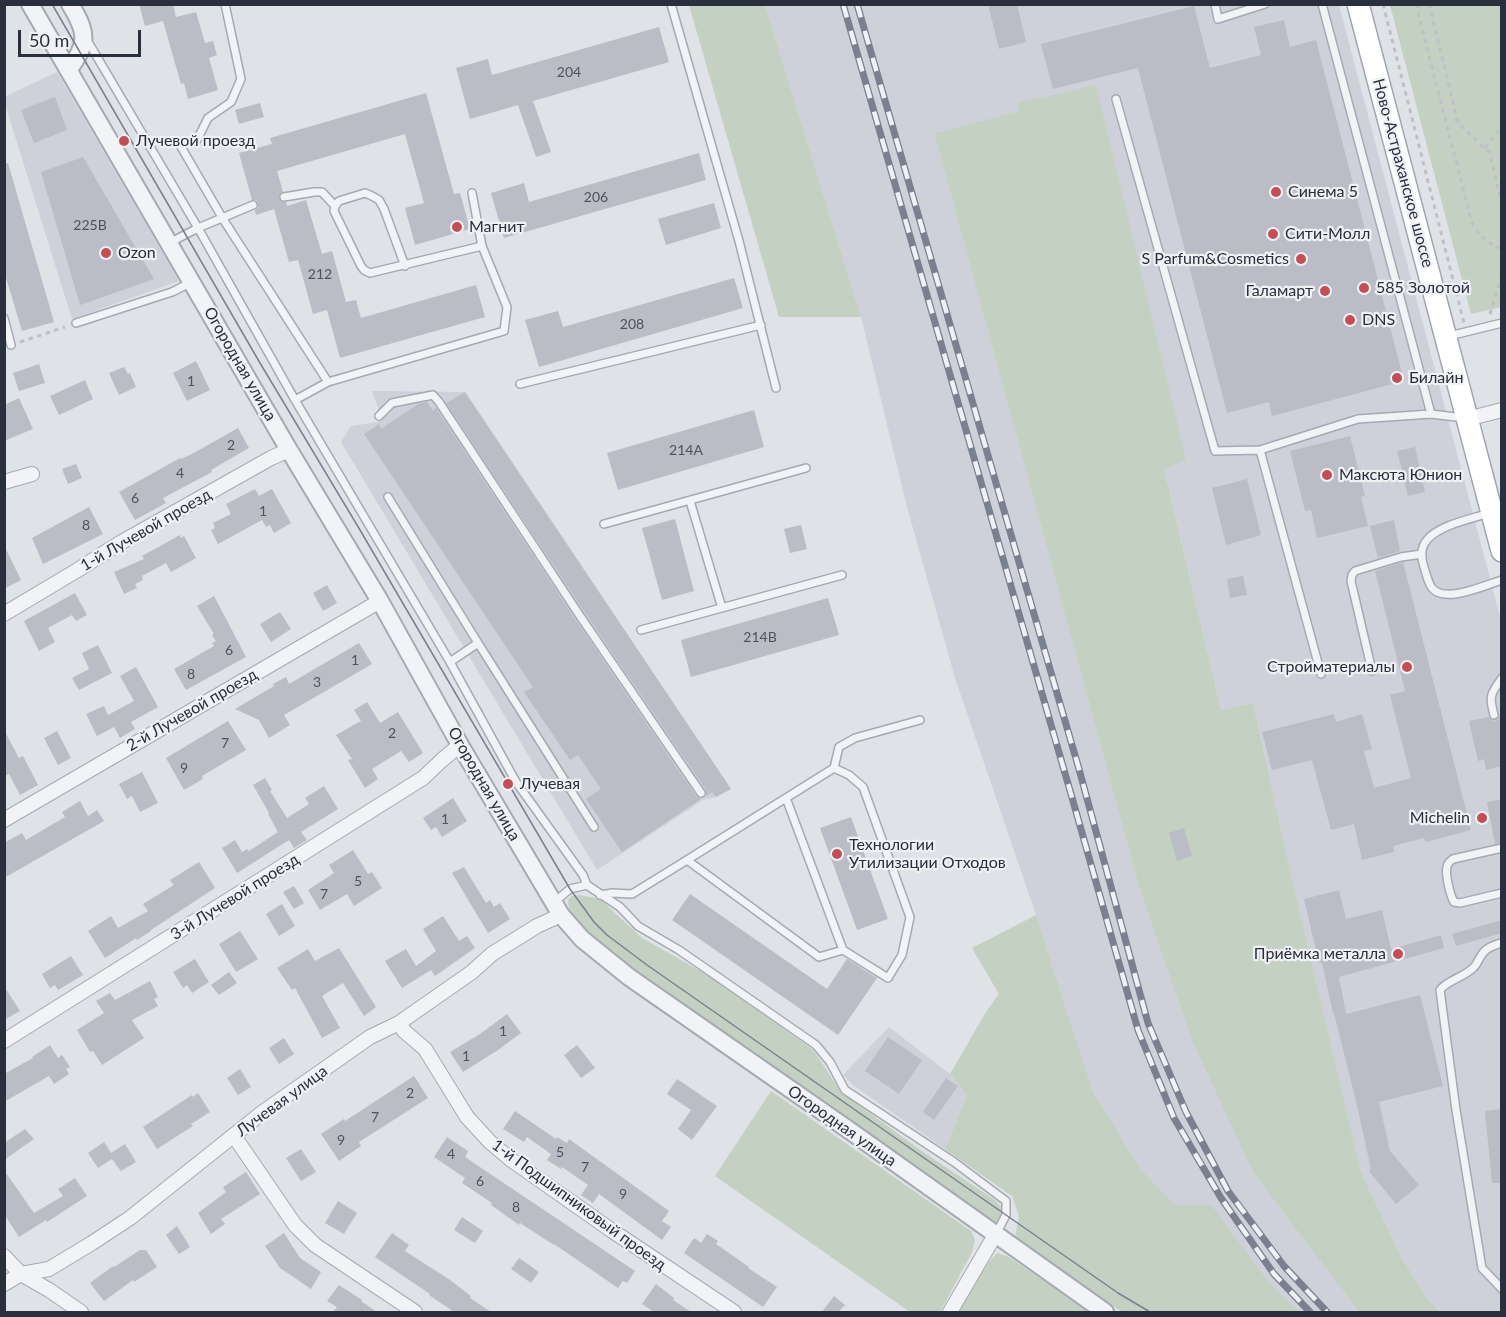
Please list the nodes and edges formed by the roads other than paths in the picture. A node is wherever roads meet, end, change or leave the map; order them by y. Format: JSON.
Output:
{"nodes":[{"id":1,"x":30,"y":4,"type":"edge"},
{"id":2,"x":70,"y":4,"type":"edge"},
{"id":3,"x":225,"y":4,"type":"edge"},
{"id":4,"x":671,"y":4,"type":"edge"},
{"id":5,"x":1215,"y":4,"type":"edge"},
{"id":6,"x":1265,"y":4,"type":"edge"},
{"id":7,"x":1322,"y":4,"type":"edge"},
{"id":8,"x":1358,"y":4,"type":"edge"},
{"id":9,"x":84,"y":35,"type":"junction"},
{"id":10,"x":69,"y":69,"type":"junction"},
{"id":11,"x":1116,"y":99,"type":"dead end"},
{"id":12,"x":197,"y":140,"type":"dead end"},
{"id":13,"x":180,"y":145,"type":"dead end"},
{"id":14,"x":471,"y":193,"type":"dead end"},
{"id":15,"x":284,"y":197,"type":"dead end"},
{"id":16,"x":253,"y":205,"type":"dead end"},
{"id":17,"x":335,"y":206,"type":"junction"},
{"id":18,"x":223,"y":219,"type":"junction"},
{"id":19,"x":198,"y":228,"type":"junction"},
{"id":20,"x":169,"y":243,"type":"junction"},
{"id":21,"x":482,"y":246,"type":"junction"},
{"id":22,"x":405,"y":266,"type":"junction"},
{"id":23,"x":192,"y":282,"type":"junction"},
{"id":24,"x":4,"y":318,"type":"edge"},
{"id":25,"x":76,"y":323,"type":"road end"},
{"id":26,"x":1502,"y":323,"type":"edge"},
{"id":27,"x":761,"y":325,"type":"junction"},
{"id":28,"x":1446,"y":337,"type":"junction"},
{"id":29,"x":11,"y":345,"type":"road end"},
{"id":30,"x":328,"y":382,"type":"junction"},
{"id":31,"x":520,"y":384,"type":"dead end"},
{"id":32,"x":776,"y":388,"type":"dead end"},
{"id":33,"x":296,"y":400,"type":"junction"},
{"id":34,"x":1502,"y":410,"type":"edge"},
{"id":35,"x":1431,"y":414,"type":"junction"},
{"id":36,"x":379,"y":416,"type":"dead end"},
{"id":37,"x":1467,"y":418,"type":"junction"},
{"id":38,"x":289,"y":450,"type":"junction"},
{"id":39,"x":1260,"y":450,"type":"junction"},
{"id":40,"x":806,"y":468,"type":"dead end"},
{"id":41,"x":32,"y":474,"type":"dead end"},
{"id":42,"x":4,"y":482,"type":"edge"},
{"id":43,"x":388,"y":496,"type":"dead end"},
{"id":44,"x":690,"y":501,"type":"junction"},
{"id":45,"x":1492,"y":512,"type":"junction"},
{"id":46,"x":604,"y":524,"type":"dead end"},
{"id":47,"x":1502,"y":551,"type":"edge"},
{"id":48,"x":1422,"y":554,"type":"junction"},
{"id":49,"x":842,"y":574,"type":"dead end"},
{"id":50,"x":1502,"y":580,"type":"edge"},
{"id":51,"x":380,"y":601,"type":"junction"},
{"id":52,"x":722,"y":608,"type":"junction"},
{"id":53,"x":4,"y":614,"type":"edge"},
{"id":54,"x":641,"y":630,"type":"dead end"},
{"id":55,"x":478,"y":643,"type":"junction"},
{"id":56,"x":450,"y":662,"type":"junction"},
{"id":57,"x":1372,"y":671,"type":"dead end"},
{"id":58,"x":1321,"y":674,"type":"dead end"},
{"id":59,"x":1502,"y":678,"type":"edge"},
{"id":60,"x":1494,"y":715,"type":"dead end"},
{"id":61,"x":920,"y":720,"type":"dead end"},
{"id":62,"x":460,"y":745,"type":"junction"},
{"id":63,"x":834,"y":768,"type":"junction"},
{"id":64,"x":701,"y":793,"type":"dead end"},
{"id":65,"x":786,"y":798,"type":"junction"},
{"id":66,"x":4,"y":820,"type":"edge"},
{"id":67,"x":594,"y":827,"type":"dead end"},
{"id":68,"x":1502,"y":848,"type":"edge"},
{"id":69,"x":687,"y":860,"type":"junction"},
{"id":70,"x":587,"y":885,"type":"junction"},
{"id":71,"x":1502,"y":893,"type":"edge"},
{"id":72,"x":600,"y":895,"type":"junction"},
{"id":73,"x":557,"y":909,"type":"junction"},
{"id":74,"x":1502,"y":943,"type":"edge"},
{"id":75,"x":843,"y":950,"type":"junction"},
{"id":76,"x":399,"y":1023,"type":"junction"},
{"id":77,"x":4,"y":1041,"type":"edge"},
{"id":78,"x":234,"y":1136,"type":"junction"},
{"id":79,"x":995,"y":1235,"type":"junction"},
{"id":80,"x":4,"y":1256,"type":"edge"},
{"id":81,"x":21,"y":1274,"type":"junction"},
{"id":82,"x":4,"y":1284,"type":"edge"},
{"id":83,"x":1502,"y":1289,"type":"edge"},
{"id":84,"x":81,"y":1312,"type":"edge"},
{"id":85,"x":415,"y":1312,"type":"edge"},
{"id":86,"x":734,"y":1312,"type":"edge"},
{"id":87,"x":950,"y":1312,"type":"edge"},
{"id":88,"x":1105,"y":1312,"type":"edge"}],
"edges":[{"from":1,"to":10,"type":"street","name":"Огородная улица"},
{"from":2,"to":9,"type":"street"},
{"from":3,"to":12,"type":"lane"},
{"from":4,"to":27,"type":"lane"},
{"from":5,"to":6,"type":"lane"},
{"from":7,"to":35,"type":"lane"},
{"from":8,"to":28,"type":"main road","name":"Ново-Астраханское шоссе"},
{"from":9,"to":10,"type":"street"},
{"from":9,"to":19,"type":"lane"},
{"from":10,"to":20,"type":"street","name":"Огородная улица"},
{"from":11,"to":39,"type":"lane"},
{"from":13,"to":18,"type":"lane"},
{"from":14,"to":21,"type":"lane"},
{"from":15,"to":17,"type":"lane"},
{"from":16,"to":18,"type":"lane"},
{"from":17,"to":22,"type":"lane"},
{"from":17,"to":22,"type":"lane"},
{"from":18,"to":19,"type":"lane"},
{"from":18,"to":30,"type":"lane"},
{"from":19,"to":20,"type":"lane"},
{"from":19,"to":33,"type":"lane"},
{"from":20,"to":23,"type":"street","name":"Огородная улица"},
{"from":21,"to":22,"type":"lane"},
{"from":21,"to":30,"type":"lane"},
{"from":23,"to":25,"type":"lane"},
{"from":23,"to":38,"type":"street","name":"Огородная улица"},
{"from":24,"to":29,"type":"lane"},
{"from":26,"to":28,"type":"lane"},
{"from":27,"to":31,"type":"lane"},
{"from":27,"to":32,"type":"lane"},
{"from":28,"to":37,"type":"main road","name":"Ново-Астраханское шоссе"},
{"from":30,"to":33,"type":"lane"},
{"from":33,"to":56,"type":"lane"},
{"from":34,"to":37,"type":"street"},
{"from":35,"to":37,"type":"lane"},
{"from":35,"to":39,"type":"lane"},
{"from":36,"to":64,"type":"lane"},
{"from":37,"to":45,"type":"main road","name":"Ново-Астраханское шоссе"},
{"from":38,"to":51,"type":"street","name":"Огородная улица"},
{"from":38,"to":53,"type":"street","name":"1-й Лучевой проезд"},
{"from":39,"to":58,"type":"lane"},
{"from":40,"to":44,"type":"lane"},
{"from":41,"to":42,"type":"street"},
{"from":43,"to":55,"type":"lane"},
{"from":44,"to":46,"type":"lane"},
{"from":44,"to":52,"type":"lane"},
{"from":45,"to":47,"type":"main road","name":"Ново-Астраханское шоссе"},
{"from":45,"to":48,"type":"lane"},
{"from":48,"to":50,"type":"lane"},
{"from":48,"to":57,"type":"lane"},
{"from":49,"to":52,"type":"lane"},
{"from":51,"to":62,"type":"street","name":"Огородная улица"},
{"from":51,"to":66,"type":"street","name":"2-й Лучевой проезд"},
{"from":52,"to":54,"type":"lane"},
{"from":55,"to":56,"type":"lane"},
{"from":55,"to":67,"type":"lane"},
{"from":56,"to":70,"type":"lane"},
{"from":59,"to":60,"type":"lane"},
{"from":61,"to":63,"type":"lane"},
{"from":62,"to":73,"type":"street","name":"Огородная улица"},
{"from":62,"to":77,"type":"street","name":"3-й Лучевой проезд"},
{"from":63,"to":65,"type":"lane"},
{"from":63,"to":75,"type":"lane"},
{"from":65,"to":69,"type":"lane"},
{"from":65,"to":75,"type":"lane"},
{"from":68,"to":71,"type":"lane"},
{"from":69,"to":72,"type":"lane"},
{"from":69,"to":75,"type":"lane"},
{"from":70,"to":72,"type":"lane"},
{"from":70,"to":73,"type":"lane"},
{"from":72,"to":79,"type":"lane"},
{"from":73,"to":76,"type":"street","name":"Лучевая улица"},
{"from":73,"to":79,"type":"street","name":"Огородная улица"},
{"from":74,"to":83,"type":"lane"},
{"from":76,"to":78,"type":"street","name":"Лучевая улица"},
{"from":76,"to":86,"type":"street","name":"1-й Подшипниковый проезд"},
{"from":78,"to":81,"type":"street","name":"Лучевая улица"},
{"from":78,"to":85,"type":"street"},
{"from":79,"to":87,"type":"street"},
{"from":79,"to":88,"type":"street","name":"Огородная улица"},
{"from":80,"to":81,"type":"street"},
{"from":81,"to":82,"type":"street","name":"Лучевая улица"},
{"from":81,"to":84,"type":"street"}]}
